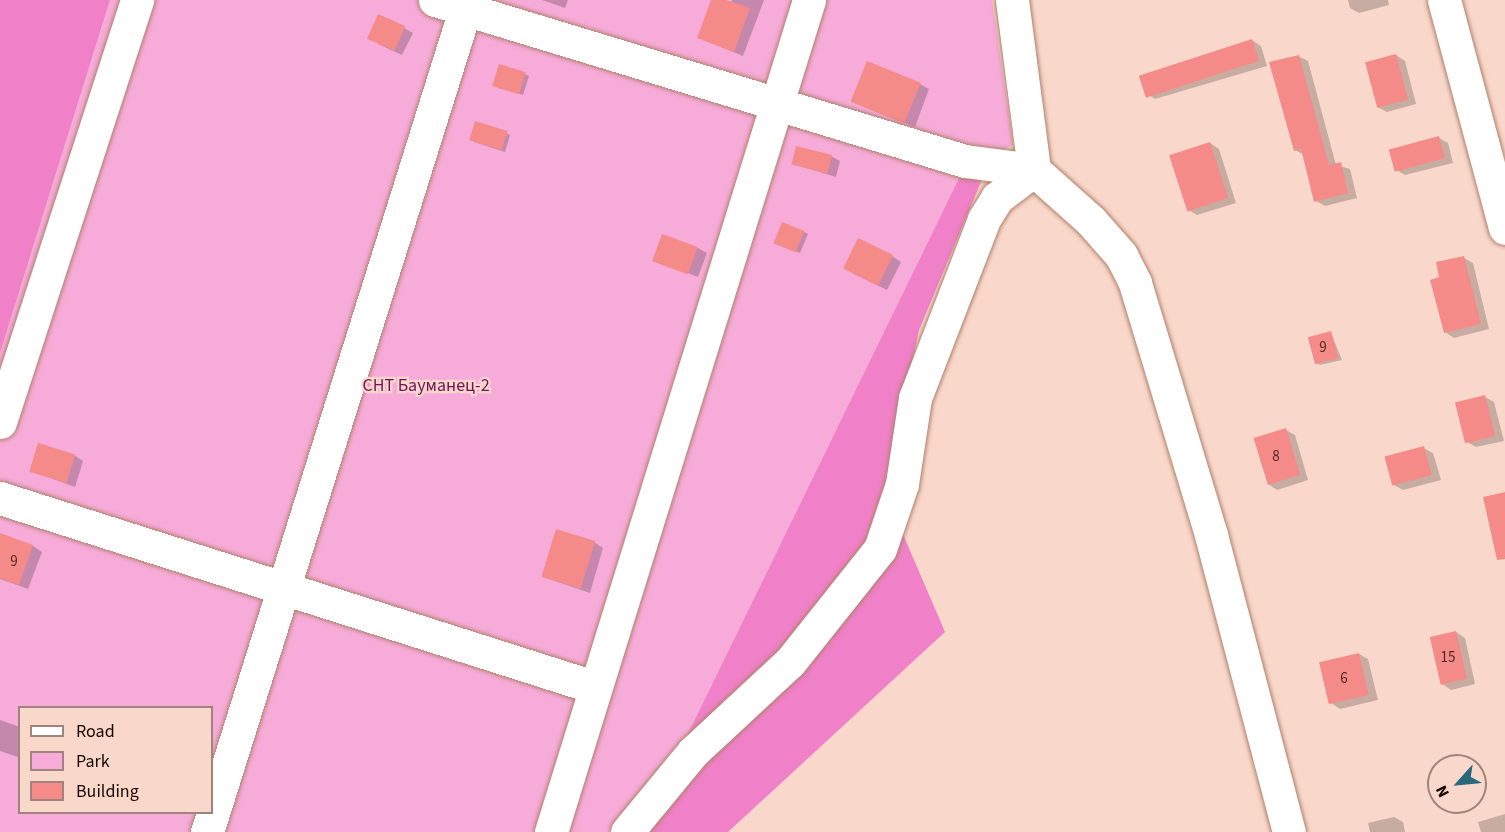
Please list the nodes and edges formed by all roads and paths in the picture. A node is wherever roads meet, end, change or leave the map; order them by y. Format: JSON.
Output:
{"nodes":[{"id":1,"x":137,"y":0,"type":"edge"},
{"id":2,"x":809,"y":0,"type":"edge"},
{"id":3,"x":1012,"y":0,"type":"edge"},
{"id":4,"x":1444,"y":0,"type":"edge"},
{"id":5,"x":456,"y":3,"type":"edge"},
{"id":6,"x":780,"y":103,"type":"junction"},
{"id":7,"x":1034,"y":170,"type":"junction"},
{"id":8,"x":1505,"y":228,"type":"edge"},
{"id":9,"x":0,"y":422,"type":"edge"},
{"id":10,"x":0,"y":498,"type":"edge"},
{"id":11,"x":281,"y":591,"type":"junction"},
{"id":12,"x":594,"y":687,"type":"junction"},
{"id":13,"x":213,"y":812,"type":"edge"},
{"id":14,"x":213,"y":814,"type":"edge"},
{"id":15,"x":207,"y":832,"type":"edge"},
{"id":16,"x":551,"y":832,"type":"edge"},
{"id":17,"x":627,"y":832,"type":"edge"},
{"id":18,"x":1289,"y":832,"type":"edge"}],
"edges":[{"from":1,"to":9,"type":"street"},
{"from":2,"to":6,"type":"street"},
{"from":3,"to":7,"type":"street"},
{"from":4,"to":8,"type":"street"},
{"from":5,"to":6,"type":"street"},
{"from":5,"to":11,"type":"street"},
{"from":6,"to":7,"type":"street"},
{"from":6,"to":12,"type":"street"},
{"from":7,"to":17,"type":"street"},
{"from":7,"to":18,"type":"street"},
{"from":10,"to":11,"type":"street"},
{"from":11,"to":12,"type":"street"},
{"from":11,"to":13,"type":"street"},
{"from":12,"to":16,"type":"street"},
{"from":14,"to":15,"type":"street"}]}
